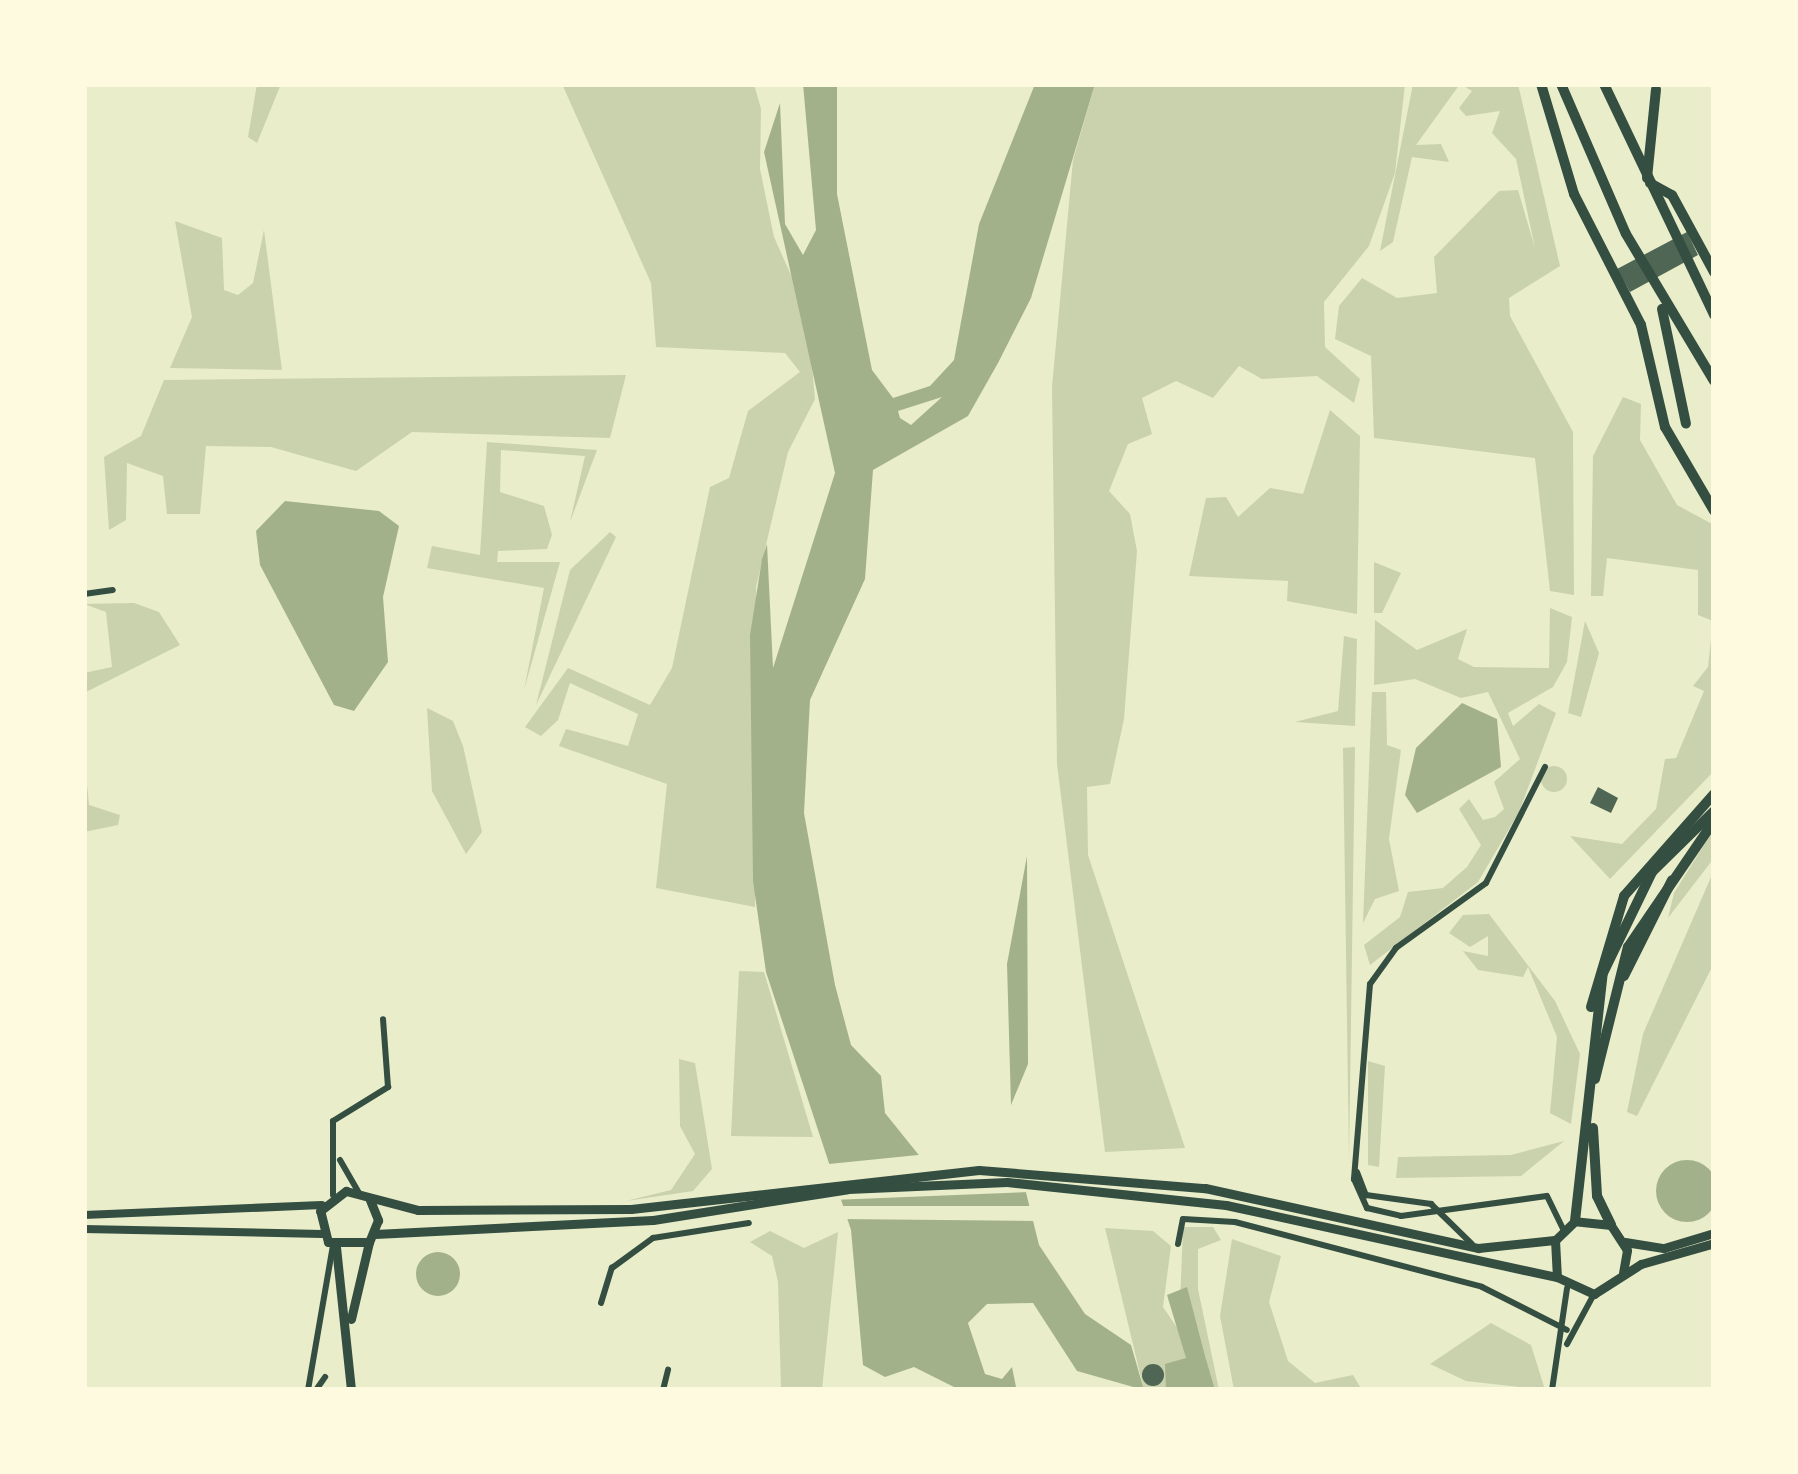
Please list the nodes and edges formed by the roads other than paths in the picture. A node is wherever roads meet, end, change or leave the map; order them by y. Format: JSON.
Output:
{"nodes":[{"id":1,"x":1541,"y":84,"type":"edge"},
{"id":2,"x":1561,"y":84,"type":"edge"},
{"id":3,"x":1604,"y":84,"type":"edge"},
{"id":4,"x":1656,"y":89,"type":"dead end"},
{"id":5,"x":1647,"y":182,"type":"junction"},
{"id":6,"x":1714,"y":272,"type":"edge"},
{"id":7,"x":1660,"y":299,"type":"junction"},
{"id":8,"x":1714,"y":315,"type":"edge"},
{"id":9,"x":1714,"y":382,"type":"edge"},
{"id":10,"x":1686,"y":424,"type":"dead end"},
{"id":11,"x":1714,"y":511,"type":"edge"},
{"id":12,"x":112,"y":590,"type":"dead end"},
{"id":13,"x":84,"y":594,"type":"edge"},
{"id":14,"x":1545,"y":767,"type":"dead end"},
{"id":15,"x":1714,"y":794,"type":"edge"},
{"id":16,"x":1714,"y":811,"type":"edge"},
{"id":17,"x":1708,"y":821,"type":"edge"},
{"id":18,"x":383,"y":1019,"type":"dead end"},
{"id":19,"x":1591,"y":1028,"type":"junction"},
{"id":20,"x":339,"y":1156,"type":"junction"},
{"id":21,"x":1355,"y":1157,"type":"junction"},
{"id":22,"x":796,"y":1190,"type":"junction"},
{"id":23,"x":359,"y":1192,"type":"junction"},
{"id":24,"x":333,"y":1195,"type":"junction"},
{"id":25,"x":370,"y":1200,"type":"junction"},
{"id":26,"x":323,"y":1204,"type":"junction"},
{"id":27,"x":1442,"y":1211,"type":"junction"},
{"id":28,"x":84,"y":1215,"type":"edge"},
{"id":29,"x":1575,"y":1220,"type":"junction"},
{"id":30,"x":749,"y":1223,"type":"dead end"},
{"id":31,"x":1611,"y":1225,"type":"junction"},
{"id":32,"x":1563,"y":1228,"type":"junction"},
{"id":33,"x":84,"y":1229,"type":"edge"},
{"id":34,"x":1714,"y":1233,"type":"edge"},
{"id":35,"x":322,"y":1234,"type":"junction"},
{"id":36,"x":372,"y":1238,"type":"junction"},
{"id":37,"x":1555,"y":1240,"type":"junction"},
{"id":38,"x":1625,"y":1242,"type":"junction"},
{"id":39,"x":1714,"y":1243,"type":"edge"},
{"id":40,"x":1178,"y":1244,"type":"dead end"},
{"id":41,"x":334,"y":1246,"type":"junction"},
{"id":42,"x":1478,"y":1248,"type":"junction"},
{"id":43,"x":1623,"y":1274,"type":"junction"},
{"id":44,"x":1557,"y":1276,"type":"junction"},
{"id":45,"x":1568,"y":1288,"type":"junction"},
{"id":46,"x":1594,"y":1294,"type":"junction"},
{"id":47,"x":601,"y":1303,"type":"dead end"},
{"id":48,"x":349,"y":1330,"type":"junction"},
{"id":49,"x":1567,"y":1330,"type":"junction"},
{"id":50,"x":1561,"y":1358,"type":"junction"},
{"id":51,"x":668,"y":1370,"type":"dead end"},
{"id":52,"x":326,"y":1377,"type":"dead end"},
{"id":53,"x":312,"y":1390,"type":"edge"},
{"id":54,"x":351,"y":1390,"type":"edge"},
{"id":55,"x":663,"y":1390,"type":"edge"},
{"id":56,"x":1552,"y":1390,"type":"edge"}],
"edges":[{"from":1,"to":11,"type":"highway"},
{"from":2,"to":7,"type":"highway"},
{"from":3,"to":5,"type":"highway"},
{"from":4,"to":5,"type":"highway"},
{"from":5,"to":6,"type":"highway"},
{"from":5,"to":8,"type":"highway"},
{"from":7,"to":9,"type":"highway"},
{"from":7,"to":10,"type":"highway"},
{"from":12,"to":13,"type":"street"},
{"from":14,"to":21,"type":"street"},
{"from":15,"to":19,"type":"highway"},
{"from":16,"to":17,"type":"highway"},
{"from":17,"to":19,"type":"highway"},
{"from":17,"to":31,"type":"highway"},
{"from":18,"to":20,"type":"street"},
{"from":19,"to":29,"type":"highway"},
{"from":20,"to":23,"type":"street"},
{"from":20,"to":24,"type":"street"},
{"from":21,"to":27,"type":"street"},
{"from":21,"to":27,"type":"street"},
{"from":22,"to":25,"type":"main road"},
{"from":22,"to":36,"type":"main road"},
{"from":22,"to":42,"type":"main road"},
{"from":22,"to":44,"type":"main road"},
{"from":23,"to":24,"type":"main road"},
{"from":23,"to":25,"type":"main road"},
{"from":24,"to":26,"type":"main road"},
{"from":25,"to":36,"type":"main road"},
{"from":26,"to":28,"type":"main road"},
{"from":26,"to":35,"type":"main road"},
{"from":27,"to":32,"type":"street"},
{"from":27,"to":42,"type":"street"},
{"from":29,"to":31,"type":"main road"},
{"from":29,"to":32,"type":"main road"},
{"from":30,"to":47,"type":"street"},
{"from":31,"to":38,"type":"main road"},
{"from":32,"to":37,"type":"main road"},
{"from":33,"to":35,"type":"main road"},
{"from":34,"to":38,"type":"main road"},
{"from":35,"to":41,"type":"main road"},
{"from":36,"to":41,"type":"main road"},
{"from":36,"to":48,"type":"main road"},
{"from":37,"to":42,"type":"main road"},
{"from":37,"to":44,"type":"main road"},
{"from":38,"to":43,"type":"main road"},
{"from":39,"to":43,"type":"main road"},
{"from":40,"to":49,"type":"street"},
{"from":41,"to":48,"type":"main road"},
{"from":41,"to":53,"type":"street"},
{"from":43,"to":46,"type":"main road"},
{"from":44,"to":45,"type":"main road"},
{"from":45,"to":46,"type":"main road"},
{"from":45,"to":49,"type":"street"},
{"from":46,"to":50,"type":"street"},
{"from":48,"to":54,"type":"main road"},
{"from":49,"to":50,"type":"street"},
{"from":50,"to":56,"type":"street"},
{"from":51,"to":55,"type":"street"},
{"from":52,"to":53,"type":"street"}]}
